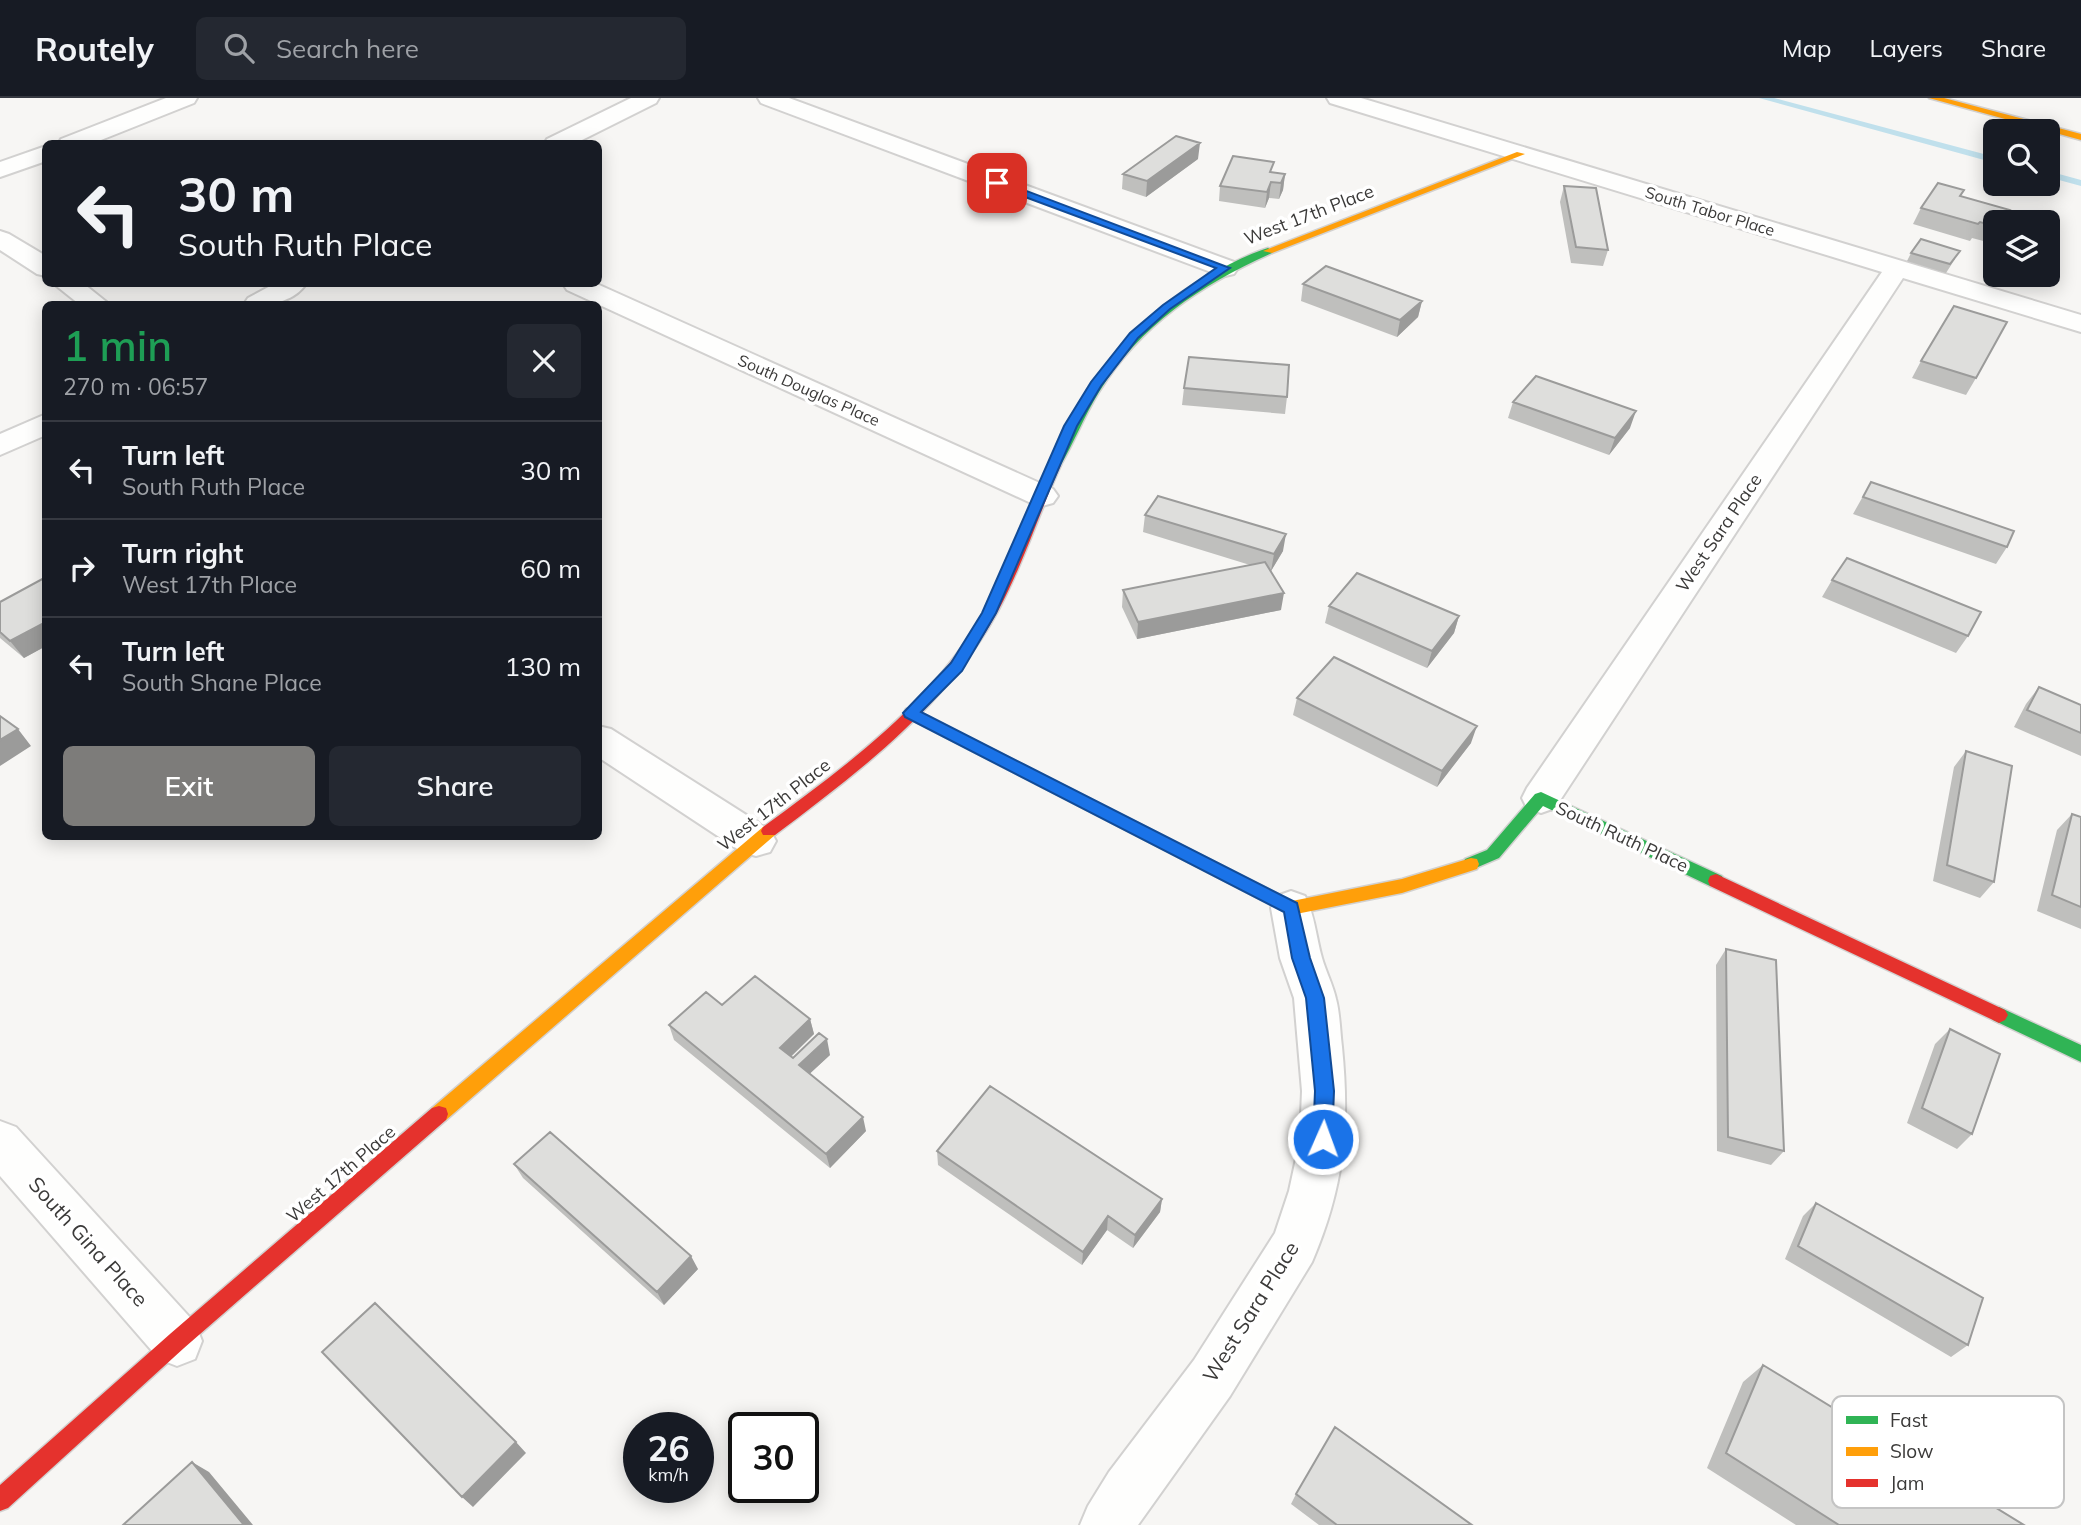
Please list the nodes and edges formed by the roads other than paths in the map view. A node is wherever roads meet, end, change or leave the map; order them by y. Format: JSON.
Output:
{"nodes":[{"id":1,"x":186,"y":98,"type":"edge"},
{"id":2,"x":648,"y":98,"type":"edge"},
{"id":3,"x":769,"y":98,"type":"edge"},
{"id":4,"x":1338,"y":98,"type":"edge"},
{"id":5,"x":1921,"y":98,"type":"edge"},
{"id":6,"x":1934,"y":98,"type":"edge"},
{"id":7,"x":2010,"y":119,"type":"edge"},
{"id":8,"x":2012,"y":119,"type":"edge"},
{"id":9,"x":2060,"y":132,"type":"edge"},
{"id":10,"x":2081,"y":137,"type":"edge"},
{"id":11,"x":79,"y":140,"type":"edge"},
{"id":12,"x":563,"y":140,"type":"edge"},
{"id":13,"x":42,"y":154,"type":"edge"},
{"id":14,"x":1520,"y":154,"type":"junction"},
{"id":15,"x":0,"y":170,"type":"edge"},
{"id":16,"x":0,"y":239,"type":"edge"},
{"id":17,"x":36,"y":261,"type":"edge"},
{"id":18,"x":0,"y":266,"type":"edge"},
{"id":19,"x":1224,"y":268,"type":"junction"},
{"id":20,"x":1897,"y":268,"type":"junction"},
{"id":21,"x":71,"y":287,"type":"edge"},
{"id":22,"x":288,"y":287,"type":"edge"},
{"id":23,"x":583,"y":287,"type":"edge"},
{"id":24,"x":92,"y":301,"type":"edge"},
{"id":25,"x":262,"y":301,"type":"edge"},
{"id":26,"x":2081,"y":324,"type":"edge"},
{"id":27,"x":42,"y":426,"type":"edge"},
{"id":28,"x":0,"y":446,"type":"edge"},
{"id":29,"x":1042,"y":496,"type":"junction"},
{"id":30,"x":911,"y":713,"type":"junction"},
{"id":31,"x":602,"y":741,"type":"edge"},
{"id":32,"x":1541,"y":798,"type":"junction"},
{"id":33,"x":756,"y":841,"type":"junction"},
{"id":34,"x":1291,"y":908,"type":"junction"},
{"id":35,"x":2081,"y":1054,"type":"edge"},
{"id":36,"x":0,"y":1142,"type":"edge"},
{"id":37,"x":177,"y":1341,"type":"junction"},
{"id":38,"x":0,"y":1500,"type":"edge"},
{"id":39,"x":1107,"y":1525,"type":"edge"}],
"edges":[{"from":1,"to":11,"type":"street"},
{"from":2,"to":12,"type":"street"},
{"from":3,"to":19,"type":"street"},
{"from":4,"to":14,"type":"street","name":"South Tabor Place"},
{"from":5,"to":7,"type":"main road"},
{"from":6,"to":8,"type":"main road"},
{"from":9,"to":10,"type":"main road"},
{"from":13,"to":15,"type":"street"},
{"from":14,"to":19,"type":"main road","name":"West 17th Place"},
{"from":14,"to":20,"type":"street","name":"South Tabor Place"},
{"from":16,"to":17,"type":"street"},
{"from":17,"to":18,"type":"street"},
{"from":19,"to":29,"type":"main road","name":"West 17th Place"},
{"from":20,"to":26,"type":"street","name":"South Tabor Place"},
{"from":20,"to":32,"type":"street","name":"West Sara Place"},
{"from":21,"to":24,"type":"street"},
{"from":22,"to":25,"type":"street"},
{"from":23,"to":29,"type":"street","name":"South Douglas Place"},
{"from":27,"to":28,"type":"street"},
{"from":29,"to":30,"type":"main road","name":"West 17th Place"},
{"from":30,"to":33,"type":"main road","name":"West 17th Place"},
{"from":30,"to":34,"type":"main road"},
{"from":31,"to":33,"type":"street"},
{"from":32,"to":34,"type":"main road","name":"South Ruth Place"},
{"from":32,"to":35,"type":"main road","name":"South Ruth Place"},
{"from":33,"to":37,"type":"main road","name":"West 17th Place"},
{"from":34,"to":39,"type":"street","name":"West Sara Place"},
{"from":36,"to":37,"type":"street","name":"South Gina Place"},
{"from":37,"to":38,"type":"main road","name":"West 17th Place"}]}
